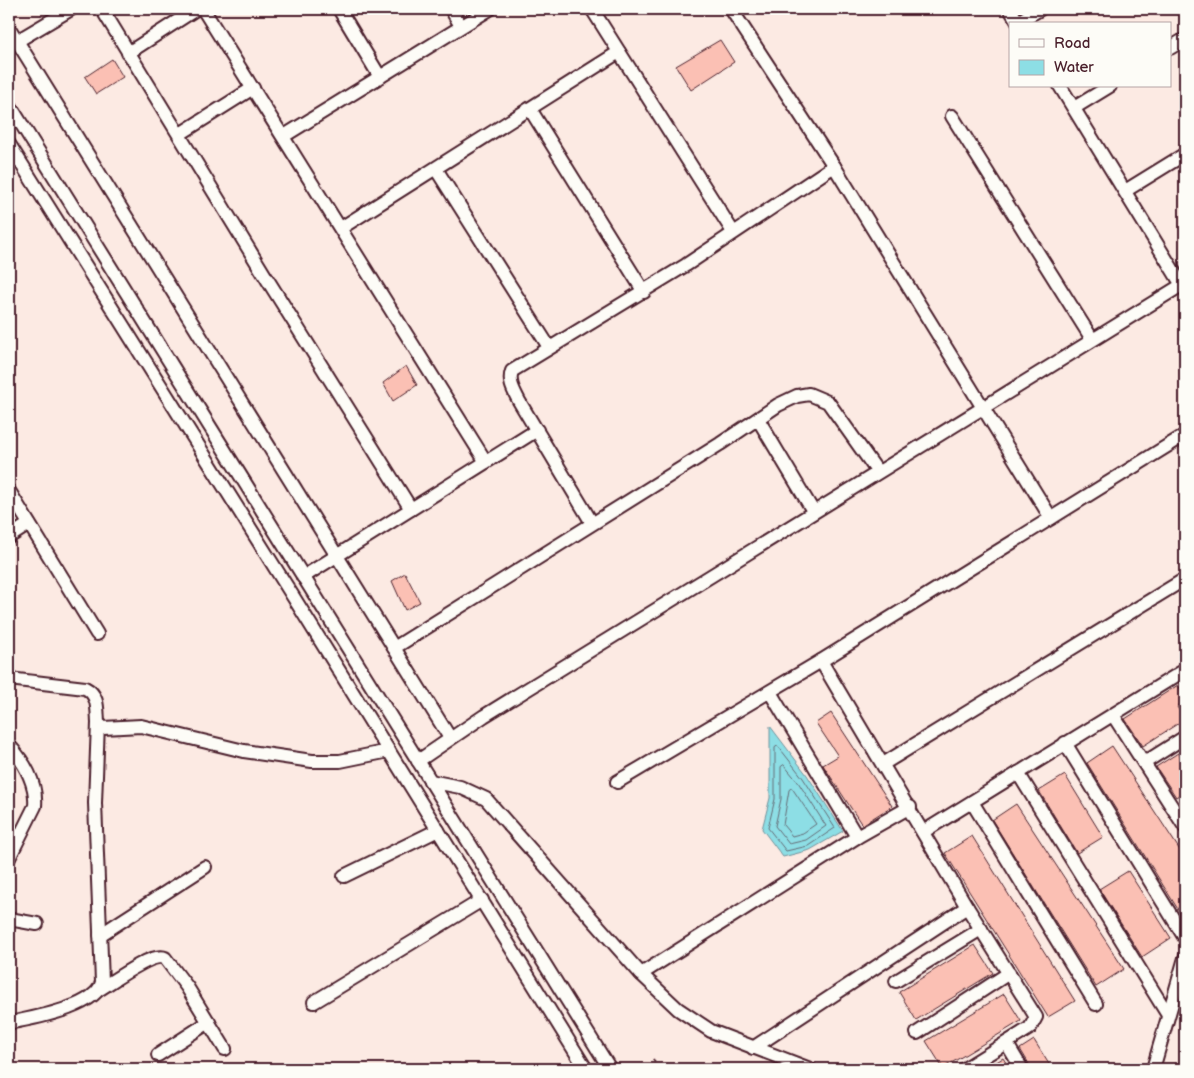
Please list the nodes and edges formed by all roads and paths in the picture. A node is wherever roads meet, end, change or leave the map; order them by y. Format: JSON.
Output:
{"nodes":[{"id":1,"x":71,"y":9,"type":"edge"},
{"id":2,"x":102,"y":9,"type":"edge"},
{"id":3,"x":196,"y":9,"type":"edge"},
{"id":4,"x":203,"y":9,"type":"edge"},
{"id":5,"x":339,"y":9,"type":"edge"},
{"id":6,"x":451,"y":9,"type":"edge"},
{"id":7,"x":490,"y":9,"type":"edge"},
{"id":8,"x":592,"y":9,"type":"edge"},
{"id":9,"x":731,"y":9,"type":"edge"},
{"id":10,"x":1010,"y":9,"type":"edge"},
{"id":11,"x":1040,"y":9,"type":"edge"},
{"id":12,"x":1018,"y":22,"type":"edge"},
{"id":13,"x":1020,"y":22,"type":"edge"},
{"id":14,"x":461,"y":26,"type":"junction"},
{"id":15,"x":9,"y":28,"type":"edge"},
{"id":16,"x":1185,"y":39,"type":"edge"},
{"id":17,"x":17,"y":40,"type":"junction"},
{"id":18,"x":1172,"y":47,"type":"edge"},
{"id":19,"x":619,"y":52,"type":"junction"},
{"id":20,"x":128,"y":53,"type":"junction"},
{"id":21,"x":380,"y":77,"type":"junction"},
{"id":22,"x":253,"y":88,"type":"junction"},
{"id":23,"x":1061,"y":88,"type":"edge"},
{"id":24,"x":1107,"y":88,"type":"edge"},
{"id":25,"x":9,"y":104,"type":"edge"},
{"id":26,"x":1074,"y":108,"type":"junction"},
{"id":27,"x":530,"y":109,"type":"junction"},
{"id":28,"x":952,"y":116,"type":"dead end"},
{"id":29,"x":180,"y":134,"type":"junction"},
{"id":30,"x":284,"y":136,"type":"junction"},
{"id":31,"x":9,"y":144,"type":"edge"},
{"id":32,"x":1185,"y":154,"type":"edge"},
{"id":33,"x":834,"y":166,"type":"junction"},
{"id":34,"x":436,"y":168,"type":"junction"},
{"id":35,"x":1125,"y":192,"type":"junction"},
{"id":36,"x":341,"y":228,"type":"junction"},
{"id":37,"x":733,"y":232,"type":"junction"},
{"id":38,"x":1184,"y":284,"type":"edge"},
{"id":39,"x":644,"y":292,"type":"junction"},
{"id":40,"x":1092,"y":339,"type":"junction"},
{"id":41,"x":549,"y":347,"type":"junction"},
{"id":42,"x":982,"y":408,"type":"junction"},
{"id":43,"x":758,"y":419,"type":"junction"},
{"id":44,"x":537,"y":430,"type":"junction"},
{"id":45,"x":1185,"y":435,"type":"edge"},
{"id":46,"x":486,"y":462,"type":"junction"},
{"id":47,"x":877,"y":471,"type":"junction"},
{"id":48,"x":9,"y":491,"type":"edge"},
{"id":49,"x":411,"y":509,"type":"junction"},
{"id":50,"x":814,"y":511,"type":"junction"},
{"id":51,"x":1051,"y":518,"type":"junction"},
{"id":52,"x":592,"y":522,"type":"junction"},
{"id":53,"x":29,"y":524,"type":"junction"},
{"id":54,"x":9,"y":537,"type":"edge"},
{"id":55,"x":337,"y":556,"type":"junction"},
{"id":56,"x":303,"y":577,"type":"junction"},
{"id":57,"x":1185,"y":579,"type":"edge"},
{"id":58,"x":97,"y":634,"type":"dead end"},
{"id":59,"x":394,"y":648,"type":"junction"},
{"id":60,"x":821,"y":661,"type":"junction"},
{"id":61,"x":1185,"y":670,"type":"edge"},
{"id":62,"x":9,"y":679,"type":"edge"},
{"id":63,"x":770,"y":692,"type":"junction"},
{"id":64,"x":1114,"y":715,"type":"junction"},
{"id":65,"x":98,"y":723,"type":"junction"},
{"id":66,"x":1185,"y":737,"type":"edge"},
{"id":67,"x":450,"y":738,"type":"junction"},
{"id":68,"x":1065,"y":743,"type":"junction"},
{"id":69,"x":9,"y":745,"type":"edge"},
{"id":70,"x":389,"y":751,"type":"junction"},
{"id":71,"x":418,"y":761,"type":"junction"},
{"id":72,"x":1144,"y":763,"type":"junction"},
{"id":73,"x":883,"y":764,"type":"junction"},
{"id":74,"x":1018,"y":773,"type":"junction"},
{"id":75,"x":430,"y":781,"type":"junction"},
{"id":76,"x":617,"y":782,"type":"dead end"},
{"id":77,"x":972,"y":802,"type":"junction"},
{"id":78,"x":1179,"y":806,"type":"edge"},
{"id":79,"x":910,"y":807,"type":"junction"},
{"id":80,"x":1185,"y":827,"type":"edge"},
{"id":81,"x":438,"y":830,"type":"junction"},
{"id":82,"x":923,"y":832,"type":"junction"},
{"id":83,"x":857,"y":837,"type":"junction"},
{"id":84,"x":9,"y":858,"type":"edge"},
{"id":85,"x":205,"y":867,"type":"dead end"},
{"id":86,"x":344,"y":876,"type":"dead end"},
{"id":87,"x":482,"y":900,"type":"junction"},
{"id":88,"x":967,"y":907,"type":"junction"},
{"id":89,"x":9,"y":919,"type":"edge"},
{"id":90,"x":37,"y":924,"type":"dead end"},
{"id":91,"x":981,"y":929,"type":"junction"},
{"id":92,"x":100,"y":935,"type":"junction"},
{"id":93,"x":1185,"y":938,"type":"edge"},
{"id":94,"x":1185,"y":958,"type":"edge"},
{"id":95,"x":1009,"y":973,"type":"junction"},
{"id":96,"x":641,"y":974,"type":"junction"},
{"id":97,"x":896,"y":981,"type":"dead end"},
{"id":98,"x":100,"y":989,"type":"junction"},
{"id":99,"x":314,"y":1002,"type":"dead end"},
{"id":100,"x":1096,"y":1004,"type":"dead end"},
{"id":101,"x":1168,"y":1015,"type":"junction"},
{"id":102,"x":209,"y":1022,"type":"junction"},
{"id":103,"x":9,"y":1023,"type":"edge"},
{"id":104,"x":917,"y":1034,"type":"dead end"},
{"id":105,"x":1006,"y":1044,"type":"junction"},
{"id":106,"x":752,"y":1048,"type":"junction"},
{"id":107,"x":225,"y":1049,"type":"dead end"},
{"id":108,"x":158,"y":1055,"type":"dead end"},
{"id":109,"x":653,"y":1059,"type":"dead end"},
{"id":110,"x":586,"y":1069,"type":"edge"},
{"id":111,"x":610,"y":1069,"type":"edge"},
{"id":112,"x":658,"y":1069,"type":"edge"},
{"id":113,"x":810,"y":1069,"type":"edge"},
{"id":114,"x":964,"y":1069,"type":"edge"},
{"id":115,"x":1022,"y":1069,"type":"edge"},
{"id":116,"x":1153,"y":1069,"type":"edge"}],
"edges":[{"from":1,"to":17,"type":"street"},
{"from":2,"to":20,"type":"street"},
{"from":3,"to":20,"type":"street"},
{"from":4,"to":22,"type":"street"},
{"from":5,"to":21,"type":"street"},
{"from":6,"to":14,"type":"street"},
{"from":7,"to":14,"type":"street"},
{"from":8,"to":19,"type":"street"},
{"from":9,"to":33,"type":"street"},
{"from":10,"to":12,"type":"street"},
{"from":11,"to":13,"type":"street"},
{"from":14,"to":21,"type":"street"},
{"from":15,"to":17,"type":"street"},
{"from":16,"to":18,"type":"street"},
{"from":17,"to":55,"type":"street"},
{"from":19,"to":27,"type":"street"},
{"from":19,"to":37,"type":"street"},
{"from":20,"to":29,"type":"street"},
{"from":21,"to":30,"type":"street"},
{"from":22,"to":29,"type":"street"},
{"from":22,"to":30,"type":"street"},
{"from":23,"to":26,"type":"street"},
{"from":24,"to":26,"type":"street"},
{"from":25,"to":56,"type":"street"},
{"from":26,"to":35,"type":"street"},
{"from":27,"to":34,"type":"street"},
{"from":27,"to":39,"type":"street"},
{"from":28,"to":40,"type":"street"},
{"from":29,"to":49,"type":"street"},
{"from":30,"to":36,"type":"street"},
{"from":31,"to":70,"type":"street"},
{"from":32,"to":35,"type":"street"},
{"from":33,"to":37,"type":"street"},
{"from":33,"to":42,"type":"street"},
{"from":34,"to":36,"type":"street"},
{"from":34,"to":41,"type":"street"},
{"from":35,"to":38,"type":"street"},
{"from":36,"to":46,"type":"street"},
{"from":37,"to":39,"type":"street"},
{"from":38,"to":40,"type":"street"},
{"from":39,"to":41,"type":"street"},
{"from":40,"to":42,"type":"street"},
{"from":41,"to":44,"type":"street"},
{"from":42,"to":47,"type":"street"},
{"from":42,"to":51,"type":"street"},
{"from":43,"to":47,"type":"street"},
{"from":43,"to":50,"type":"street"},
{"from":43,"to":52,"type":"street"},
{"from":44,"to":46,"type":"street"},
{"from":44,"to":52,"type":"street"},
{"from":45,"to":51,"type":"street"},
{"from":46,"to":49,"type":"street"},
{"from":47,"to":50,"type":"street"},
{"from":48,"to":53,"type":"street"},
{"from":49,"to":55,"type":"street"},
{"from":50,"to":67,"type":"street"},
{"from":51,"to":60,"type":"street"},
{"from":52,"to":59,"type":"street"},
{"from":53,"to":54,"type":"street"},
{"from":53,"to":58,"type":"street"},
{"from":55,"to":56,"type":"street"},
{"from":55,"to":59,"type":"street"},
{"from":56,"to":71,"type":"street"},
{"from":57,"to":73,"type":"street"},
{"from":59,"to":67,"type":"street"},
{"from":60,"to":63,"type":"street"},
{"from":60,"to":73,"type":"street"},
{"from":61,"to":64,"type":"street"},
{"from":62,"to":65,"type":"street"},
{"from":63,"to":76,"type":"street"},
{"from":63,"to":83,"type":"street"},
{"from":64,"to":68,"type":"street"},
{"from":64,"to":72,"type":"street"},
{"from":65,"to":70,"type":"street"},
{"from":65,"to":92,"type":"street"},
{"from":66,"to":72,"type":"street"},
{"from":67,"to":71,"type":"street"},
{"from":68,"to":74,"type":"street"},
{"from":68,"to":93,"type":"street"},
{"from":69,"to":84,"type":"street"},
{"from":70,"to":81,"type":"street"},
{"from":71,"to":75,"type":"street"},
{"from":72,"to":78,"type":"street"},
{"from":73,"to":79,"type":"street"},
{"from":74,"to":77,"type":"street"},
{"from":74,"to":101,"type":"street"},
{"from":75,"to":96,"type":"street"},
{"from":75,"to":111,"type":"street"},
{"from":77,"to":82,"type":"street"},
{"from":77,"to":100,"type":"street"},
{"from":78,"to":80,"type":"street"},
{"from":79,"to":82,"type":"street"},
{"from":79,"to":83,"type":"street"},
{"from":81,"to":86,"type":"street"},
{"from":81,"to":87,"type":"street"},
{"from":82,"to":88,"type":"street"},
{"from":83,"to":96,"type":"street"},
{"from":85,"to":92,"type":"street"},
{"from":87,"to":99,"type":"street"},
{"from":87,"to":110,"type":"street"},
{"from":88,"to":91,"type":"street"},
{"from":88,"to":106,"type":"street"},
{"from":89,"to":90,"type":"street"},
{"from":91,"to":95,"type":"street"},
{"from":91,"to":97,"type":"street"},
{"from":92,"to":98,"type":"street"},
{"from":94,"to":101,"type":"street"},
{"from":95,"to":104,"type":"street"},
{"from":95,"to":105,"type":"street"},
{"from":96,"to":106,"type":"street"},
{"from":98,"to":102,"type":"street"},
{"from":98,"to":103,"type":"street"},
{"from":101,"to":116,"type":"street"},
{"from":102,"to":107,"type":"street"},
{"from":102,"to":108,"type":"street"},
{"from":105,"to":114,"type":"street"},
{"from":105,"to":115,"type":"street"},
{"from":106,"to":113,"type":"street"},
{"from":109,"to":112,"type":"path"}]}
